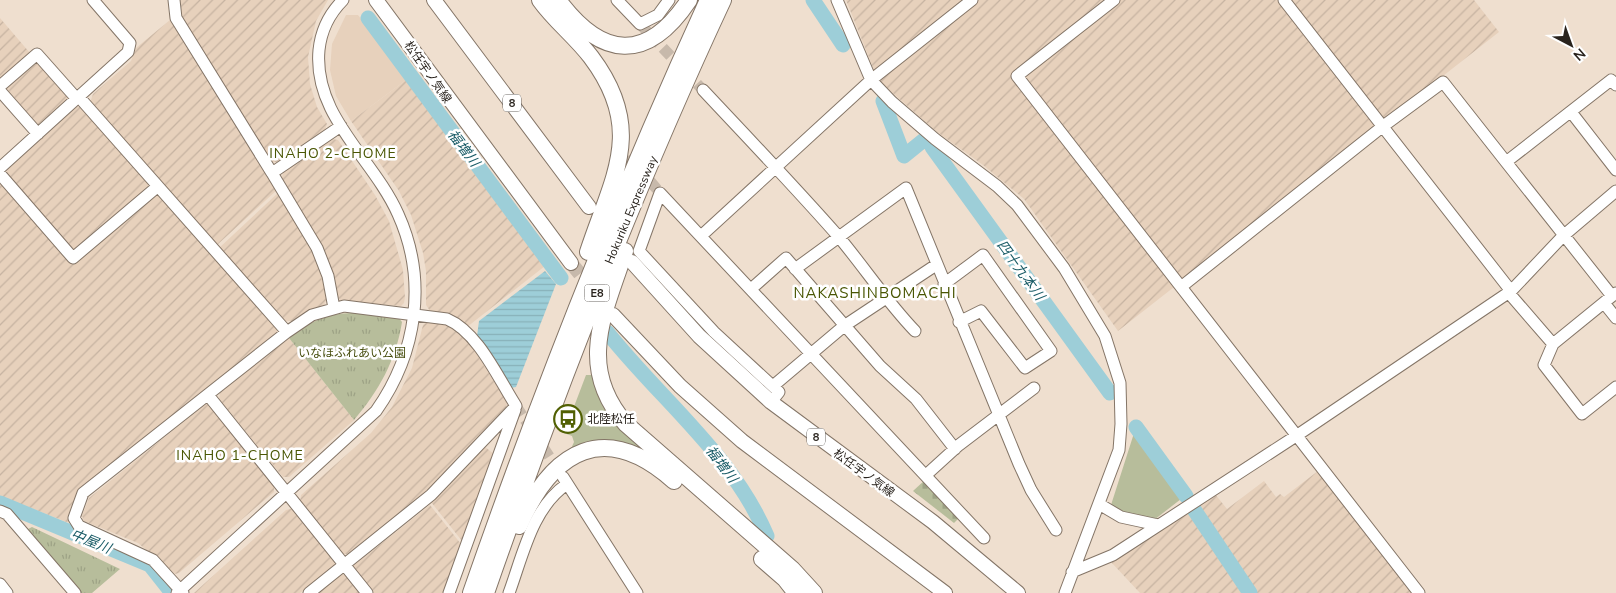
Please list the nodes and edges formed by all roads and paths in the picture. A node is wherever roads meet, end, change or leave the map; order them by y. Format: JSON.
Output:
{"nodes":[{"id":1,"x":93,"y":0,"type":"edge"},
{"id":2,"x":174,"y":0,"type":"edge"},
{"id":3,"x":343,"y":0,"type":"edge"},
{"id":4,"x":376,"y":0,"type":"edge"},
{"id":5,"x":434,"y":0,"type":"edge"},
{"id":6,"x":540,"y":0,"type":"edge"},
{"id":7,"x":549,"y":0,"type":"edge"},
{"id":8,"x":558,"y":0,"type":"edge"},
{"id":9,"x":568,"y":0,"type":"edge"},
{"id":10,"x":617,"y":0,"type":"edge"},
{"id":11,"x":669,"y":0,"type":"edge"},
{"id":12,"x":689,"y":0,"type":"edge"},
{"id":13,"x":708,"y":0,"type":"edge"},
{"id":14,"x":723,"y":0,"type":"edge"},
{"id":15,"x":837,"y":0,"type":"edge"},
{"id":16,"x":972,"y":0,"type":"edge"},
{"id":17,"x":1114,"y":0,"type":"edge"},
{"id":18,"x":1284,"y":0,"type":"edge"},
{"id":19,"x":580,"y":34,"type":"junction"},
{"id":20,"x":871,"y":80,"type":"junction"},
{"id":21,"x":1616,"y":85,"type":"edge"},
{"id":22,"x":0,"y":86,"type":"edge"},
{"id":23,"x":703,"y":90,"type":"tunnel mouth"},
{"id":24,"x":0,"y":91,"type":"edge"},
{"id":25,"x":78,"y":98,"type":"junction"},
{"id":26,"x":675,"y":104,"type":"junction"},
{"id":27,"x":1571,"y":112,"type":"junction"},
{"id":28,"x":341,"y":126,"type":"junction"},
{"id":29,"x":1382,"y":127,"type":"junction"},
{"id":30,"x":38,"y":134,"type":"junction"},
{"id":31,"x":1506,"y":162,"type":"junction"},
{"id":32,"x":775,"y":166,"type":"junction"},
{"id":33,"x":0,"y":168,"type":"edge"},
{"id":34,"x":1616,"y":170,"type":"edge"},
{"id":35,"x":272,"y":173,"type":"junction"},
{"id":36,"x":0,"y":174,"type":"edge"},
{"id":37,"x":156,"y":187,"type":"junction"},
{"id":38,"x":1616,"y":191,"type":"edge"},
{"id":39,"x":589,"y":207,"type":"dead end"},
{"id":40,"x":701,"y":236,"type":"junction"},
{"id":41,"x":838,"y":236,"type":"junction"},
{"id":42,"x":1563,"y":236,"type":"junction"},
{"id":43,"x":632,"y":262,"type":"dead end"},
{"id":44,"x":571,"y":263,"type":"tunnel mouth"},
{"id":45,"x":936,"y":264,"type":"junction"},
{"id":46,"x":795,"y":269,"type":"junction"},
{"id":47,"x":944,"y":284,"type":"junction"},
{"id":48,"x":1181,"y":287,"type":"junction"},
{"id":49,"x":751,"y":289,"type":"junction"},
{"id":50,"x":1510,"y":291,"type":"junction"},
{"id":51,"x":888,"y":297,"type":"junction"},
{"id":52,"x":1611,"y":297,"type":"edge"},
{"id":53,"x":334,"y":308,"type":"junction"},
{"id":54,"x":415,"y":313,"type":"junction"},
{"id":55,"x":613,"y":315,"type":"dead end"},
{"id":56,"x":1616,"y":318,"type":"edge"},
{"id":57,"x":960,"y":322,"type":"junction"},
{"id":58,"x":844,"y":326,"type":"junction"},
{"id":59,"x":915,"y":331,"type":"dead end"},
{"id":60,"x":287,"y":332,"type":"junction"},
{"id":61,"x":1553,"y":344,"type":"junction"},
{"id":62,"x":811,"y":352,"type":"junction"},
{"id":63,"x":549,"y":378,"type":"junction"},
{"id":64,"x":773,"y":386,"type":"junction"},
{"id":65,"x":1616,"y":387,"type":"edge"},
{"id":66,"x":1034,"y":388,"type":"dead end"},
{"id":67,"x":208,"y":395,"type":"junction"},
{"id":68,"x":771,"y":402,"type":"junction"},
{"id":69,"x":516,"y":406,"type":"junction"},
{"id":70,"x":998,"y":415,"type":"junction"},
{"id":71,"x":1296,"y":436,"type":"junction"},
{"id":72,"x":955,"y":449,"type":"junction"},
{"id":73,"x":926,"y":475,"type":"junction"},
{"id":74,"x":287,"y":494,"type":"junction"},
{"id":75,"x":1099,"y":504,"type":"junction"},
{"id":76,"x":0,"y":511,"type":"edge"},
{"id":77,"x":1158,"y":525,"type":"junction"},
{"id":78,"x":1056,"y":530,"type":"dead end"},
{"id":79,"x":984,"y":538,"type":"dead end"},
{"id":80,"x":345,"y":565,"type":"junction"},
{"id":81,"x":1072,"y":572,"type":"junction"},
{"id":82,"x":788,"y":574,"type":"junction"},
{"id":83,"x":0,"y":584,"type":"edge"},
{"id":84,"x":180,"y":592,"type":"edge"},
{"id":85,"x":7,"y":593,"type":"edge"},
{"id":86,"x":75,"y":593,"type":"edge"},
{"id":87,"x":309,"y":593,"type":"edge"},
{"id":88,"x":367,"y":593,"type":"edge"},
{"id":89,"x":449,"y":593,"type":"edge"},
{"id":90,"x":471,"y":593,"type":"edge"},
{"id":91,"x":486,"y":593,"type":"edge"},
{"id":92,"x":491,"y":593,"type":"edge"},
{"id":93,"x":510,"y":593,"type":"edge"},
{"id":94,"x":637,"y":593,"type":"edge"},
{"id":95,"x":796,"y":593,"type":"edge"},
{"id":96,"x":802,"y":593,"type":"edge"},
{"id":97,"x":814,"y":593,"type":"edge"},
{"id":98,"x":825,"y":593,"type":"edge"},
{"id":99,"x":945,"y":593,"type":"edge"},
{"id":100,"x":1018,"y":593,"type":"edge"},
{"id":101,"x":1065,"y":593,"type":"edge"},
{"id":102,"x":1419,"y":593,"type":"edge"}],
"edges":[{"from":1,"to":25,"type":"street"},
{"from":2,"to":35,"type":"street"},
{"from":3,"to":28,"type":"street"},
{"from":4,"to":44,"type":"main road","name":"松任宇ノ気線"},
{"from":5,"to":39,"type":"main road","number":"8"},
{"from":6,"to":19,"type":"highway"},
{"from":7,"to":19,"type":"highway"},
{"from":8,"to":19,"type":"highway"},
{"from":9,"to":19,"type":"highway"},
{"from":10,"to":11,"type":"street"},
{"from":12,"to":19,"type":"highway"},
{"from":13,"to":63,"type":"highway","name":"Hokuriku Expressway","number":"E8"},
{"from":14,"to":26,"type":"highway","name":"Hokuriku Expressway","number":"E8"},
{"from":15,"to":20,"type":"street"},
{"from":16,"to":20,"type":"street"},
{"from":17,"to":48,"type":"street"},
{"from":18,"to":29,"type":"street"},
{"from":19,"to":63,"type":"highway"},
{"from":20,"to":32,"type":"street"},
{"from":20,"to":75,"type":"street"},
{"from":21,"to":27,"type":"street"},
{"from":22,"to":25,"type":"street"},
{"from":23,"to":32,"type":"street"},
{"from":24,"to":30,"type":"street"},
{"from":25,"to":30,"type":"street"},
{"from":25,"to":37,"type":"street"},
{"from":26,"to":82,"type":"highway"},
{"from":26,"to":91,"type":"highway","name":"Hokuriku Expressway","number":"E8"},
{"from":27,"to":31,"type":"street"},
{"from":27,"to":34,"type":"street"},
{"from":28,"to":35,"type":"street"},
{"from":28,"to":54,"type":"street"},
{"from":29,"to":31,"type":"street"},
{"from":29,"to":48,"type":"street"},
{"from":29,"to":50,"type":"street"},
{"from":30,"to":33,"type":"street"},
{"from":31,"to":42,"type":"street"},
{"from":32,"to":40,"type":"street"},
{"from":32,"to":41,"type":"street"},
{"from":35,"to":53,"type":"street"},
{"from":36,"to":37,"type":"street"},
{"from":37,"to":60,"type":"street"},
{"from":38,"to":42,"type":"street"},
{"from":40,"to":49,"type":"street"},
{"from":40,"to":64,"type":"street"},
{"from":41,"to":45,"type":"street"},
{"from":41,"to":46,"type":"street"},
{"from":41,"to":51,"type":"street"},
{"from":42,"to":50,"type":"street"},
{"from":42,"to":52,"type":"street"},
{"from":43,"to":68,"type":"main road","name":"松任宇ノ気線","number":"8"},
{"from":45,"to":47,"type":"street"},
{"from":45,"to":51,"type":"street"},
{"from":46,"to":49,"type":"street"},
{"from":46,"to":58,"type":"street"},
{"from":47,"to":57,"type":"street"},
{"from":47,"to":57,"type":"street"},
{"from":48,"to":71,"type":"street"},
{"from":49,"to":62,"type":"street"},
{"from":50,"to":61,"type":"street"},
{"from":50,"to":71,"type":"street"},
{"from":51,"to":58,"type":"street"},
{"from":51,"to":59,"type":"street"},
{"from":52,"to":56,"type":"street"},
{"from":52,"to":61,"type":"street"},
{"from":53,"to":54,"type":"street"},
{"from":53,"to":60,"type":"street"},
{"from":54,"to":69,"type":"street"},
{"from":54,"to":74,"type":"street"},
{"from":55,"to":99,"type":"main road"},
{"from":57,"to":70,"type":"street"},
{"from":58,"to":62,"type":"street"},
{"from":58,"to":72,"type":"street"},
{"from":60,"to":67,"type":"street"},
{"from":61,"to":65,"type":"street"},
{"from":62,"to":64,"type":"street"},
{"from":62,"to":73,"type":"street"},
{"from":63,"to":90,"type":"highway","name":"Hokuriku Expressway","number":"E8"},
{"from":64,"to":68,"type":"street"},
{"from":66,"to":70,"type":"street"},
{"from":67,"to":74,"type":"street"},
{"from":67,"to":84,"type":"street"},
{"from":68,"to":100,"type":"main road","name":"松任宇ノ気線","number":"8"},
{"from":69,"to":80,"type":"street"},
{"from":69,"to":89,"type":"street"},
{"from":70,"to":72,"type":"street"},
{"from":70,"to":78,"type":"street"},
{"from":71,"to":77,"type":"street"},
{"from":71,"to":102,"type":"street"},
{"from":72,"to":73,"type":"street"},
{"from":73,"to":79,"type":"street"},
{"from":74,"to":80,"type":"street"},
{"from":74,"to":84,"type":"street"},
{"from":75,"to":77,"type":"street"},
{"from":75,"to":81,"type":"street"},
{"from":76,"to":86,"type":"street"},
{"from":77,"to":81,"type":"street"},
{"from":80,"to":87,"type":"street"},
{"from":80,"to":88,"type":"street"},
{"from":81,"to":101,"type":"street"},
{"from":82,"to":92,"type":"highway"},
{"from":82,"to":95,"type":"highway"},
{"from":82,"to":96,"type":"highway"},
{"from":82,"to":97,"type":"highway"},
{"from":82,"to":98,"type":"highway"},
{"from":83,"to":85,"type":"street"},
{"from":93,"to":94,"type":"street"}]}
